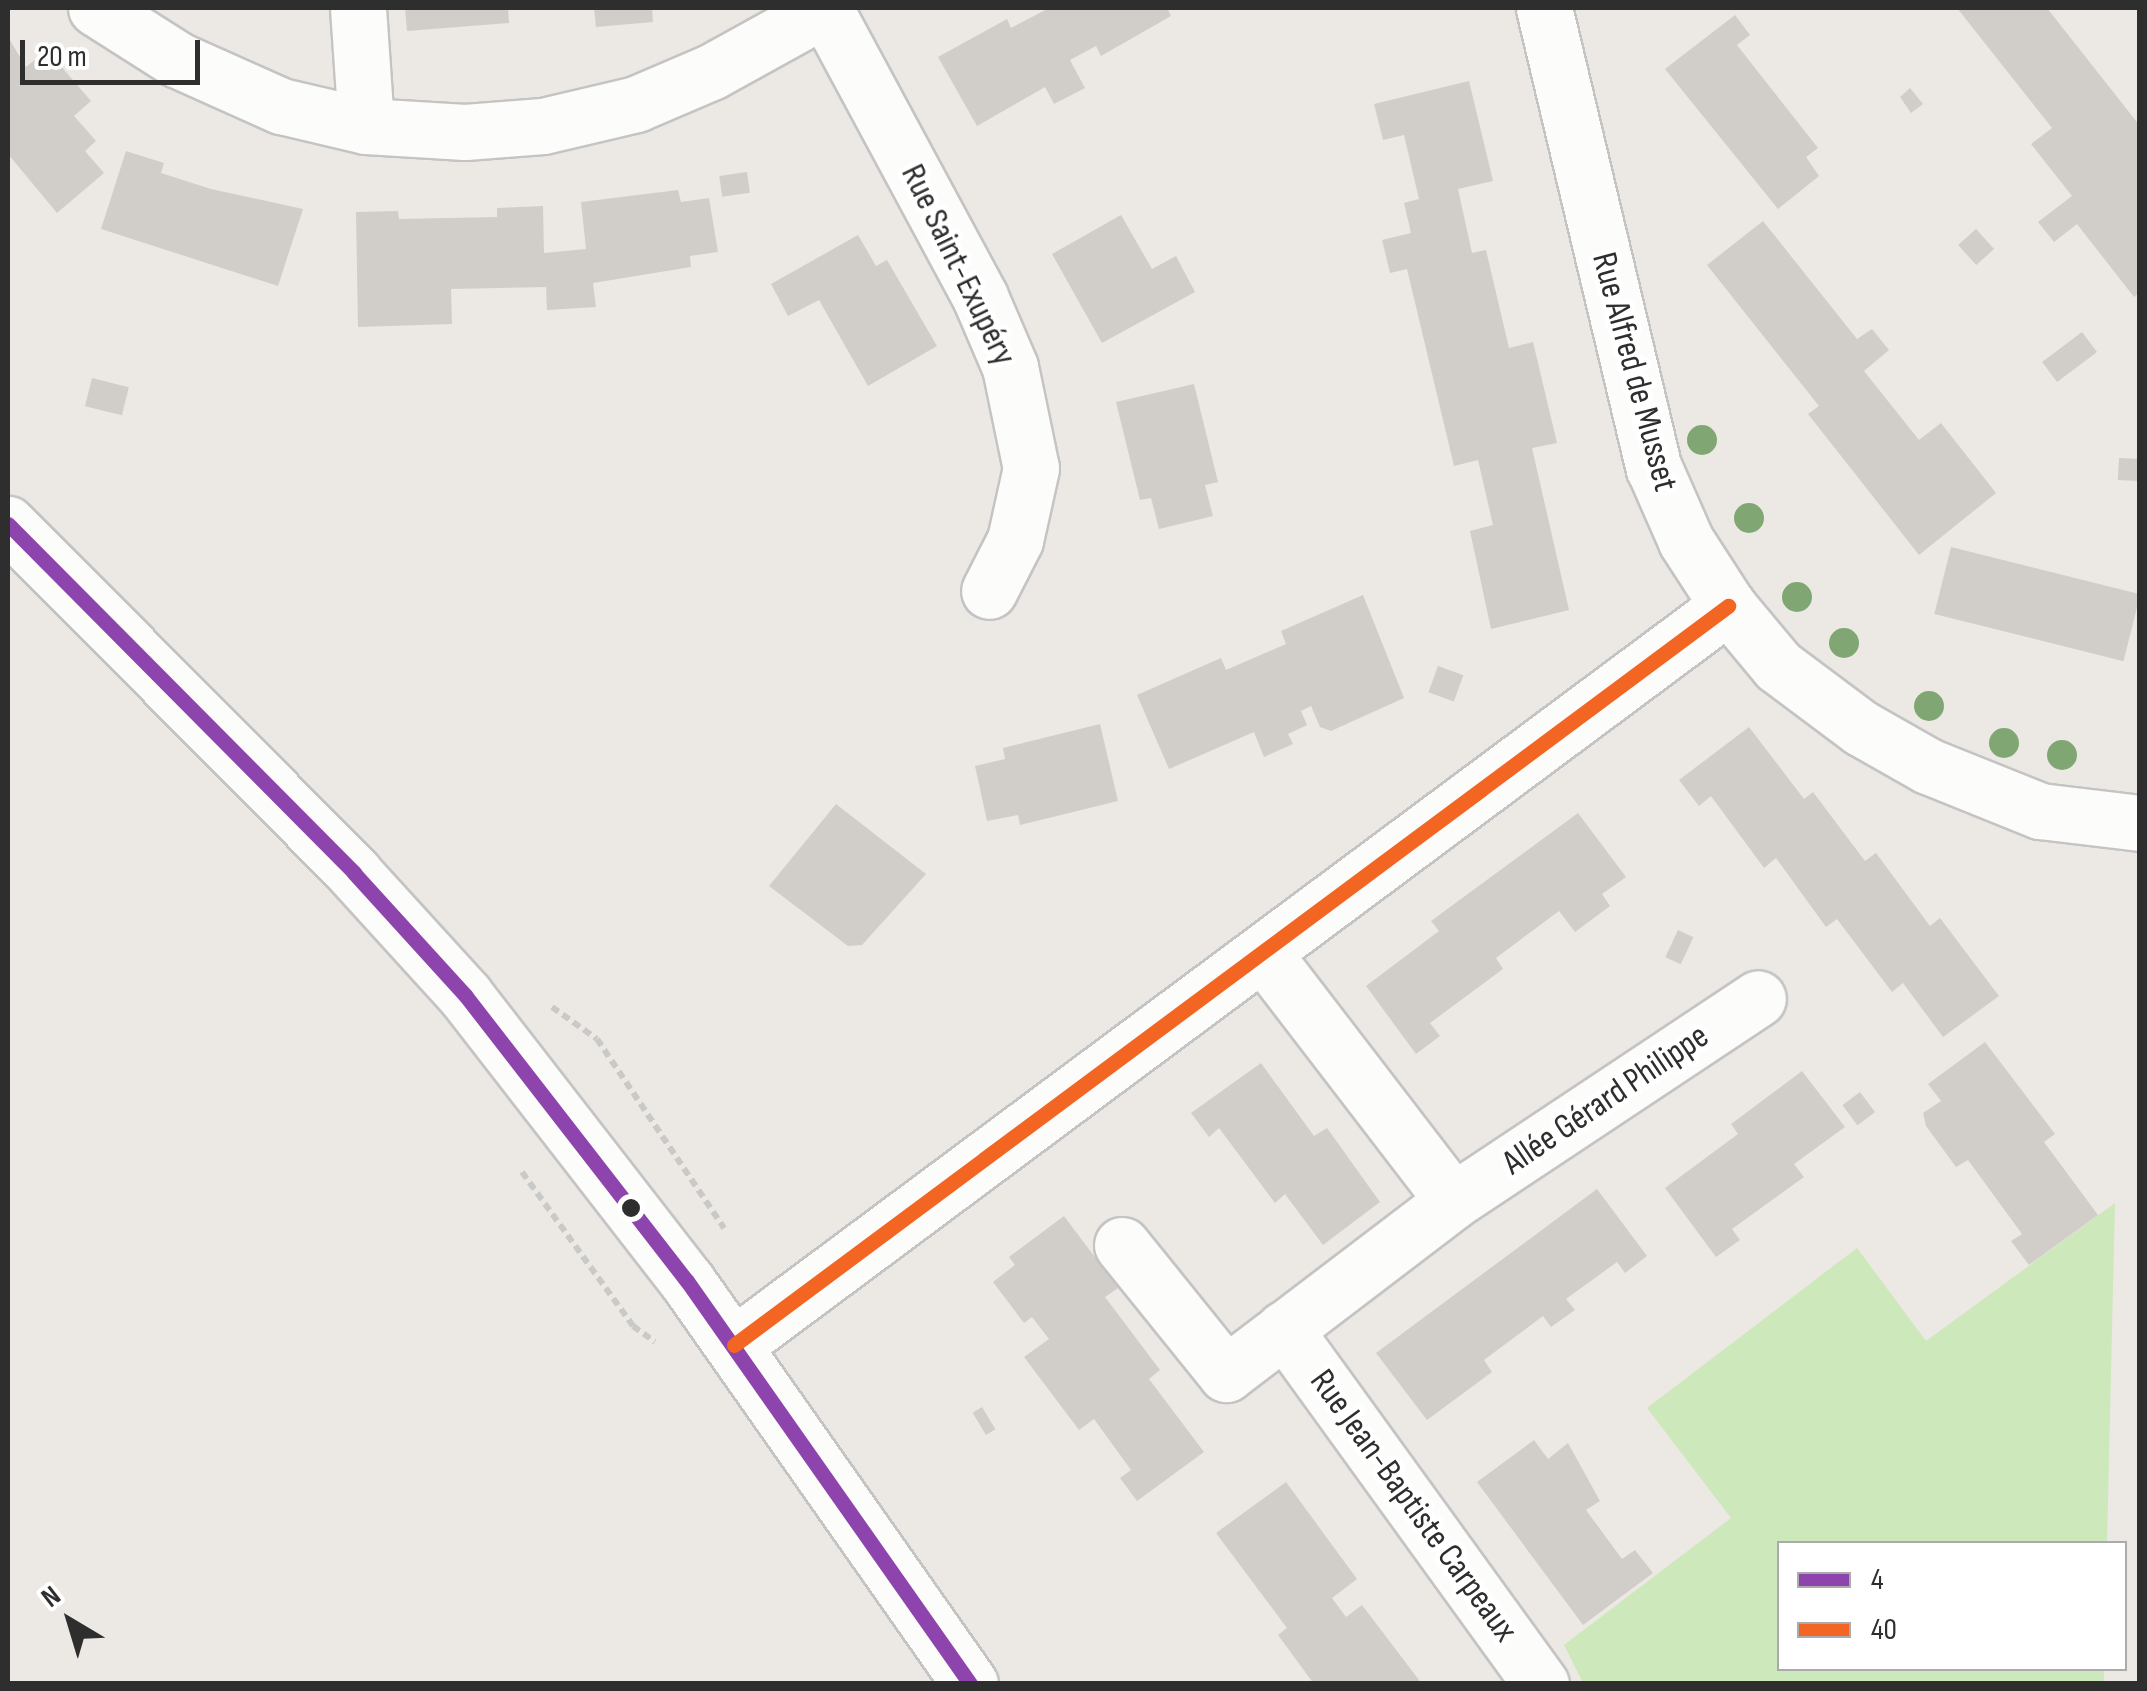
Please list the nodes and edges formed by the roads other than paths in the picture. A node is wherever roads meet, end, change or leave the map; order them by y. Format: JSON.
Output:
{"nodes":[{"id":1,"x":96,"y":8,"type":"edge"},
{"id":2,"x":358,"y":8,"type":"edge"},
{"id":3,"x":826,"y":8,"type":"edge"},
{"id":4,"x":1544,"y":8,"type":"edge"},
{"id":5,"x":366,"y":126,"type":"junction"},
{"id":6,"x":8,"y":524,"type":"edge"},
{"id":7,"x":989,"y":591,"type":"dead end"},
{"id":8,"x":1728,"y":606,"type":"junction"},
{"id":9,"x":2140,"y":824,"type":"edge"},
{"id":10,"x":1263,"y":953,"type":"junction"},
{"id":11,"x":1758,"y":998,"type":"dead end"},
{"id":12,"x":1453,"y":1201,"type":"junction"},
{"id":13,"x":1122,"y":1245,"type":"dead end"},
{"id":14,"x":1284,"y":1329,"type":"junction"},
{"id":15,"x":734,"y":1346,"type":"junction"},
{"id":16,"x":970,"y":1684,"type":"edge"},
{"id":17,"x":1541,"y":1684,"type":"edge"}],
"edges":[{"from":1,"to":5,"type":"street","name":"Rue Saint-Exupéry"},
{"from":2,"to":5,"type":"street"},
{"from":3,"to":5,"type":"street","name":"Rue Saint-Exupéry"},
{"from":3,"to":7,"type":"street","name":"Rue Saint-Exupéry"},
{"from":4,"to":8,"type":"street","name":"Rue Alfred de Musset"},
{"from":6,"to":15,"type":"street"},
{"from":8,"to":9,"type":"street","name":"Rue Alfred de Musset"},
{"from":8,"to":10,"type":"street"},
{"from":10,"to":12,"type":"street"},
{"from":10,"to":15,"type":"street"},
{"from":11,"to":12,"type":"street","name":"Allée Gérard Philippe"},
{"from":12,"to":14,"type":"street","name":"Allée Gérard Philippe"},
{"from":13,"to":14,"type":"street","name":"Allée Gérard Philippe"},
{"from":14,"to":17,"type":"street","name":"Rue Jean-Baptiste Carpeaux"},
{"from":15,"to":16,"type":"street"}]}
